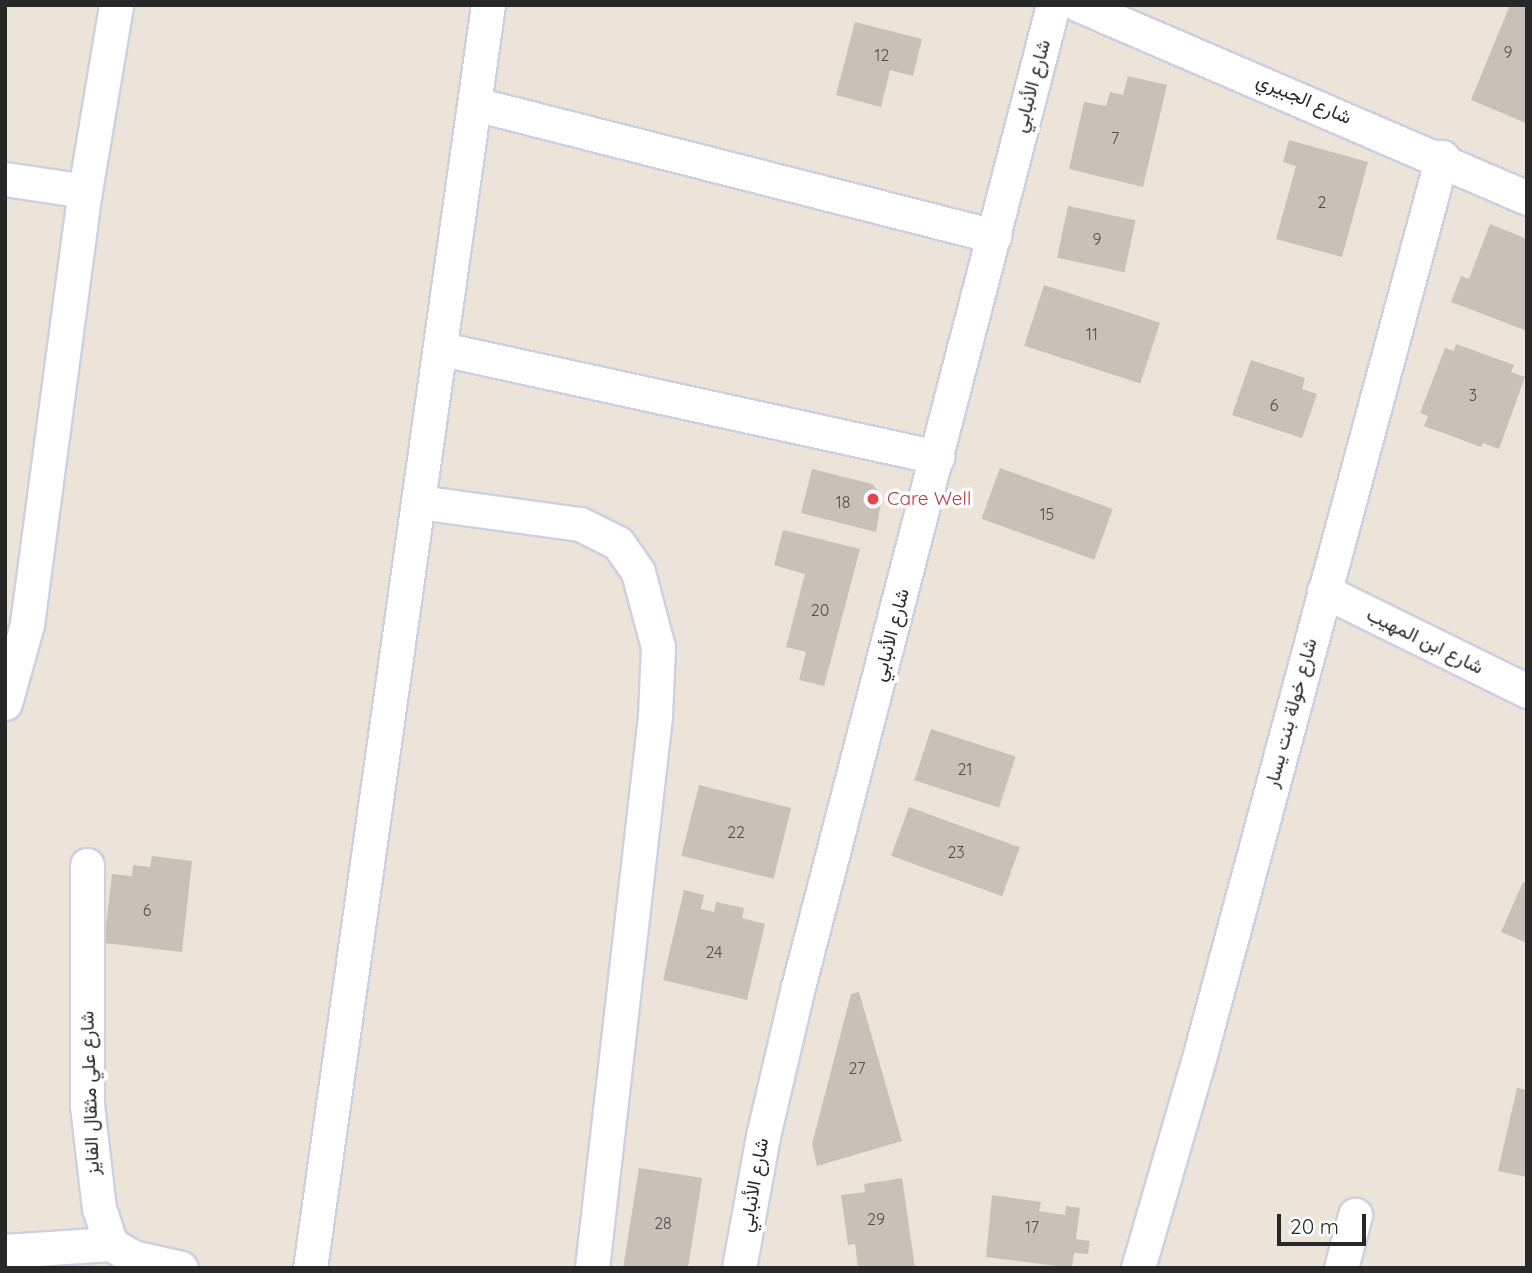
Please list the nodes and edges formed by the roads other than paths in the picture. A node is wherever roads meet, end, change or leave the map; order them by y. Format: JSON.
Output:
{"nodes":[{"id":1,"x":116,"y":5,"type":"edge"},
{"id":2,"x":488,"y":5,"type":"edge"},
{"id":3,"x":1054,"y":5,"type":"edge"},
{"id":4,"x":1079,"y":5,"type":"edge"},
{"id":5,"x":475,"y":104,"type":"junction"},
{"id":6,"x":1442,"y":158,"type":"junction"},
{"id":7,"x":5,"y":179,"type":"edge"},
{"id":8,"x":85,"y":191,"type":"junction"},
{"id":9,"x":1527,"y":198,"type":"edge"},
{"id":10,"x":993,"y":236,"type":"junction"},
{"id":11,"x":442,"y":349,"type":"junction"},
{"id":12,"x":937,"y":457,"type":"junction"},
{"id":13,"x":419,"y":502,"type":"junction"},
{"id":14,"x":1324,"y":591,"type":"junction"},
{"id":15,"x":1527,"y":691,"type":"edge"},
{"id":16,"x":5,"y":703,"type":"edge"},
{"id":17,"x":87,"y":865,"type":"dead end"},
{"id":18,"x":1355,"y":1215,"type":"dead end"},
{"id":19,"x":111,"y":1244,"type":"junction"},
{"id":20,"x":5,"y":1251,"type":"edge"},
{"id":21,"x":181,"y":1268,"type":"edge"},
{"id":22,"x":310,"y":1268,"type":"edge"},
{"id":23,"x":592,"y":1268,"type":"edge"},
{"id":24,"x":739,"y":1268,"type":"edge"},
{"id":25,"x":1138,"y":1268,"type":"edge"},
{"id":26,"x":1341,"y":1268,"type":"edge"}],
"edges":[{"from":1,"to":8,"type":"street"},
{"from":2,"to":5,"type":"street"},
{"from":3,"to":10,"type":"street","name":"شارع الأنبابي"},
{"from":4,"to":6,"type":"street","name":"شارع الجبيري"},
{"from":5,"to":10,"type":"street"},
{"from":5,"to":11,"type":"street"},
{"from":6,"to":9,"type":"street","name":"شارع الجبيري"},
{"from":6,"to":14,"type":"street","name":"شارع خولة بنت يسار"},
{"from":7,"to":8,"type":"street"},
{"from":8,"to":16,"type":"street"},
{"from":10,"to":12,"type":"street","name":"شارع الأنبابي"},
{"from":11,"to":12,"type":"street"},
{"from":11,"to":13,"type":"street"},
{"from":12,"to":24,"type":"street","name":"شارع الأنبابي"},
{"from":13,"to":22,"type":"street"},
{"from":13,"to":23,"type":"street"},
{"from":14,"to":15,"type":"street","name":"شارع ابن المهيب"},
{"from":14,"to":25,"type":"street","name":"شارع خولة بنت يسار"},
{"from":17,"to":19,"type":"street","name":"شارع علي مثقال الفايز"},
{"from":18,"to":26,"type":"street"},
{"from":19,"to":20,"type":"street"},
{"from":19,"to":21,"type":"street"}]}
